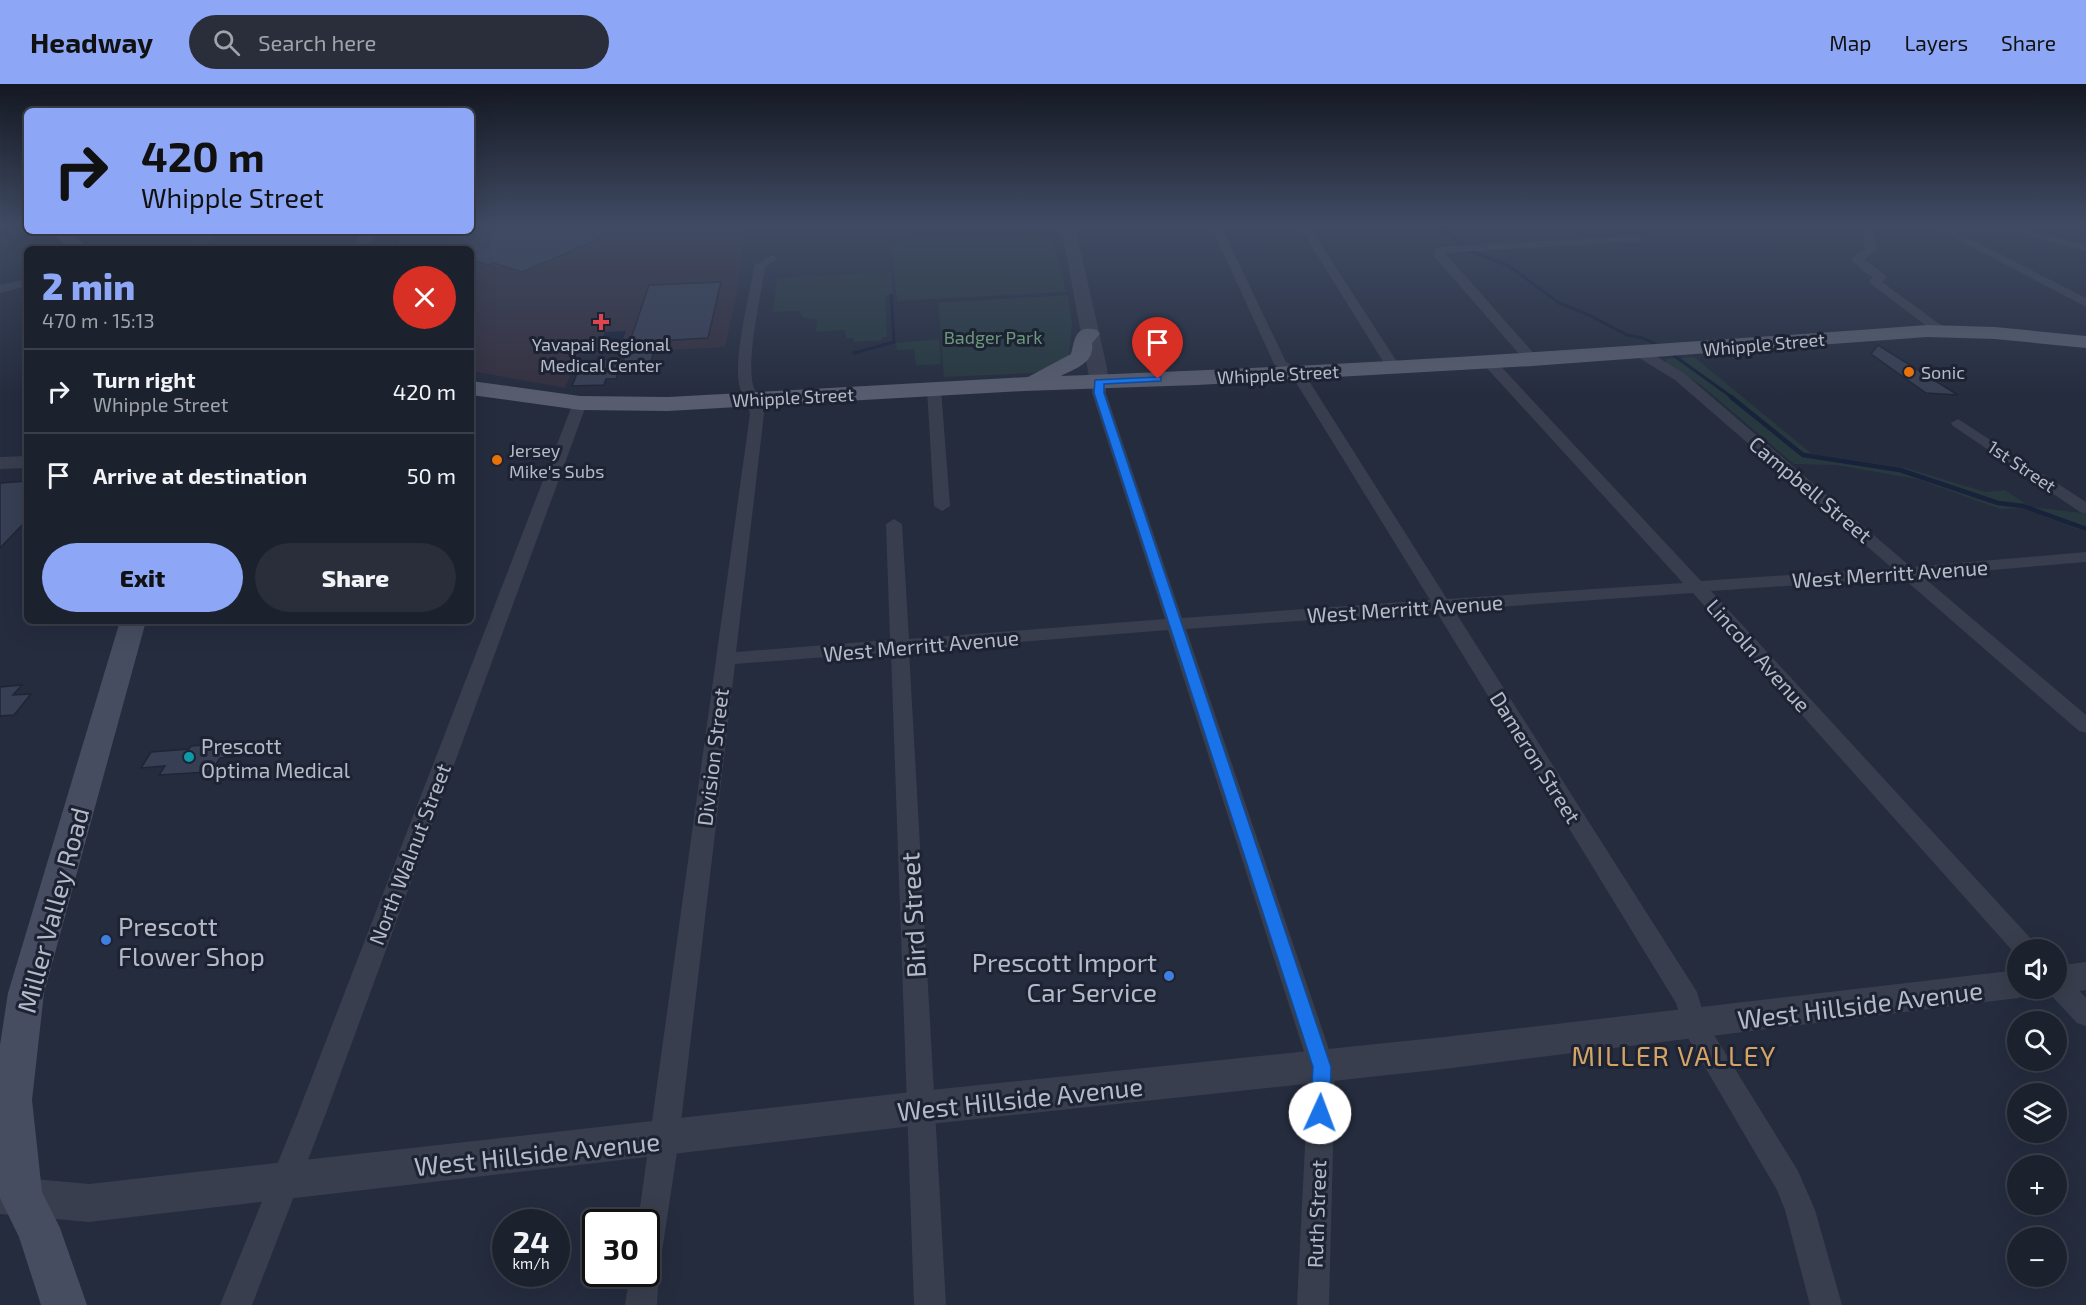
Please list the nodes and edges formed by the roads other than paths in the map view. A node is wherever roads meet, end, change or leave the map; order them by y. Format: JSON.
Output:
{"nodes":[{"id":1,"x":23,"y":283,"type":"edge"},
{"id":2,"x":756,"y":283,"type":"edge"},
{"id":3,"x":1080,"y":283,"type":"edge"},
{"id":4,"x":1243,"y":283,"type":"edge"},
{"id":5,"x":1340,"y":283,"type":"edge"},
{"id":6,"x":1464,"y":283,"type":"edge"},
{"id":7,"x":1876,"y":283,"type":"edge"},
{"id":8,"x":2048,"y":283,"type":"edge"},
{"id":9,"x":0,"y":289,"type":"edge"},
{"id":10,"x":2086,"y":303,"type":"edge"},
{"id":11,"x":1941,"y":331,"type":"junction"},
{"id":12,"x":1090,"y":334,"type":"junction"},
{"id":13,"x":2086,"y":342,"type":"edge"},
{"id":14,"x":1641,"y":353,"type":"junction"},
{"id":15,"x":1532,"y":360,"type":"junction"},
{"id":16,"x":1391,"y":362,"type":"junction"},
{"id":17,"x":1489,"y":362,"type":"junction"},
{"id":18,"x":1297,"y":373,"type":"junction"},
{"id":19,"x":1099,"y":382,"type":"junction"},
{"id":20,"x":1029,"y":384,"type":"junction"},
{"id":21,"x":474,"y":387,"type":"edge"},
{"id":22,"x":934,"y":390,"type":"junction"},
{"id":23,"x":754,"y":400,"type":"junction"},
{"id":24,"x":580,"y":403,"type":"junction"},
{"id":25,"x":1958,"y":423,"type":"dead end"},
{"id":26,"x":24,"y":462,"type":"edge"},
{"id":27,"x":0,"y":463,"type":"edge"},
{"id":28,"x":942,"y":506,"type":"dead end"},
{"id":29,"x":2086,"y":510,"type":"edge"},
{"id":30,"x":894,"y":524,"type":"dead end"},
{"id":31,"x":2086,"y":557,"type":"edge"},
{"id":32,"x":1909,"y":572,"type":"junction"},
{"id":33,"x":1696,"y":586,"type":"junction"},
{"id":34,"x":1441,"y":605,"type":"junction"},
{"id":35,"x":132,"y":624,"type":"edge"},
{"id":36,"x":1175,"y":624,"type":"junction"},
{"id":37,"x":899,"y":647,"type":"junction"},
{"id":38,"x":725,"y":659,"type":"junction"},
{"id":39,"x":2086,"y":726,"type":"edge"},
{"id":40,"x":2016,"y":939,"type":"edge"},
{"id":41,"x":2086,"y":976,"type":"edge"},
{"id":42,"x":2067,"y":979,"type":"edge"},
{"id":43,"x":2007,"y":985,"type":"edge"},
{"id":44,"x":2067,"y":993,"type":"edge"},
{"id":45,"x":2086,"y":1015,"type":"edge"},
{"id":46,"x":1694,"y":1025,"type":"junction"},
{"id":47,"x":1322,"y":1067,"type":"junction"},
{"id":48,"x":921,"y":1108,"type":"junction"},
{"id":49,"x":665,"y":1140,"type":"junction"},
{"id":50,"x":286,"y":1180,"type":"junction"},
{"id":51,"x":11,"y":1196,"type":"edge"},
{"id":52,"x":655,"y":1209,"type":"edge"},
{"id":53,"x":643,"y":1287,"type":"edge"},
{"id":54,"x":64,"y":1305,"type":"edge"},
{"id":55,"x":236,"y":1305,"type":"edge"},
{"id":56,"x":641,"y":1305,"type":"edge"},
{"id":57,"x":930,"y":1305,"type":"edge"},
{"id":58,"x":1313,"y":1305,"type":"edge"},
{"id":59,"x":1826,"y":1305,"type":"edge"}],
"edges":[{"from":1,"to":9,"type":"street"},
{"from":2,"to":23,"type":"street","name":"Division Street"},
{"from":3,"to":12,"type":"street","name":"Ruth Street"},
{"from":4,"to":18,"type":"street","name":"Dameron Street"},
{"from":5,"to":16,"type":"street"},
{"from":6,"to":15,"type":"street"},
{"from":7,"to":11,"type":"street"},
{"from":8,"to":10,"type":"street"},
{"from":11,"to":13,"type":"main road","name":"Whipple Street"},
{"from":11,"to":14,"type":"main road","name":"Whipple Street"},
{"from":12,"to":19,"type":"street","name":"Ruth Street"},
{"from":12,"to":20,"type":"main road"},
{"from":14,"to":15,"type":"main road","name":"Whipple Street"},
{"from":14,"to":32,"type":"street","name":"Campbell Street"},
{"from":15,"to":17,"type":"main road","name":"Whipple Street"},
{"from":16,"to":17,"type":"main road","name":"Whipple Street"},
{"from":16,"to":18,"type":"main road","name":"Whipple Street"},
{"from":17,"to":33,"type":"street","name":"Lincoln Avenue"},
{"from":18,"to":19,"type":"main road","name":"Whipple Street"},
{"from":18,"to":34,"type":"street","name":"Dameron Street"},
{"from":19,"to":20,"type":"main road","name":"Whipple Street"},
{"from":19,"to":36,"type":"street","name":"Ruth Street"},
{"from":20,"to":22,"type":"main road","name":"Whipple Street"},
{"from":21,"to":24,"type":"main road","name":"Whipple Street"},
{"from":22,"to":23,"type":"main road","name":"Whipple Street"},
{"from":22,"to":28,"type":"street"},
{"from":23,"to":24,"type":"main road","name":"Whipple Street"},
{"from":23,"to":38,"type":"street","name":"Division Street"},
{"from":24,"to":50,"type":"street","name":"North Walnut Street"},
{"from":25,"to":29,"type":"street","name":"1st Street"},
{"from":26,"to":27,"type":"street"},
{"from":30,"to":37,"type":"street","name":"Bird Street"},
{"from":31,"to":32,"type":"street","name":"West Merritt Avenue"},
{"from":32,"to":33,"type":"street","name":"West Merritt Avenue"},
{"from":32,"to":39,"type":"street","name":"Campbell Street"},
{"from":33,"to":34,"type":"street","name":"West Merritt Avenue"},
{"from":33,"to":40,"type":"street","name":"Lincoln Avenue"},
{"from":34,"to":36,"type":"street","name":"West Merritt Avenue"},
{"from":34,"to":46,"type":"street","name":"Dameron Street"},
{"from":35,"to":51,"type":"main road","name":"Miller Valley Road"},
{"from":36,"to":37,"type":"street","name":"West Merritt Avenue"},
{"from":36,"to":47,"type":"street","name":"Ruth Street"},
{"from":37,"to":38,"type":"street","name":"West Merritt Avenue"},
{"from":37,"to":48,"type":"street","name":"Bird Street"},
{"from":38,"to":49,"type":"street","name":"Division Street"},
{"from":41,"to":42,"type":"street"},
{"from":43,"to":46,"type":"street","name":"West Hillside Avenue"},
{"from":44,"to":45,"type":"street"},
{"from":46,"to":47,"type":"street","name":"West Hillside Avenue"},
{"from":46,"to":59,"type":"street","name":"Dameron Street"},
{"from":47,"to":48,"type":"street","name":"West Hillside Avenue"},
{"from":47,"to":58,"type":"street","name":"Ruth Street"},
{"from":48,"to":49,"type":"street","name":"West Hillside Avenue"},
{"from":48,"to":57,"type":"street","name":"Bird Street"},
{"from":49,"to":50,"type":"street","name":"West Hillside Avenue"},
{"from":49,"to":52,"type":"street","name":"Division Street"},
{"from":50,"to":51,"type":"street","name":"West Hillside Avenue"},
{"from":50,"to":55,"type":"street","name":"North Walnut Street"},
{"from":51,"to":54,"type":"main road","name":"Miller Valley Road"},
{"from":53,"to":56,"type":"street"}]}
